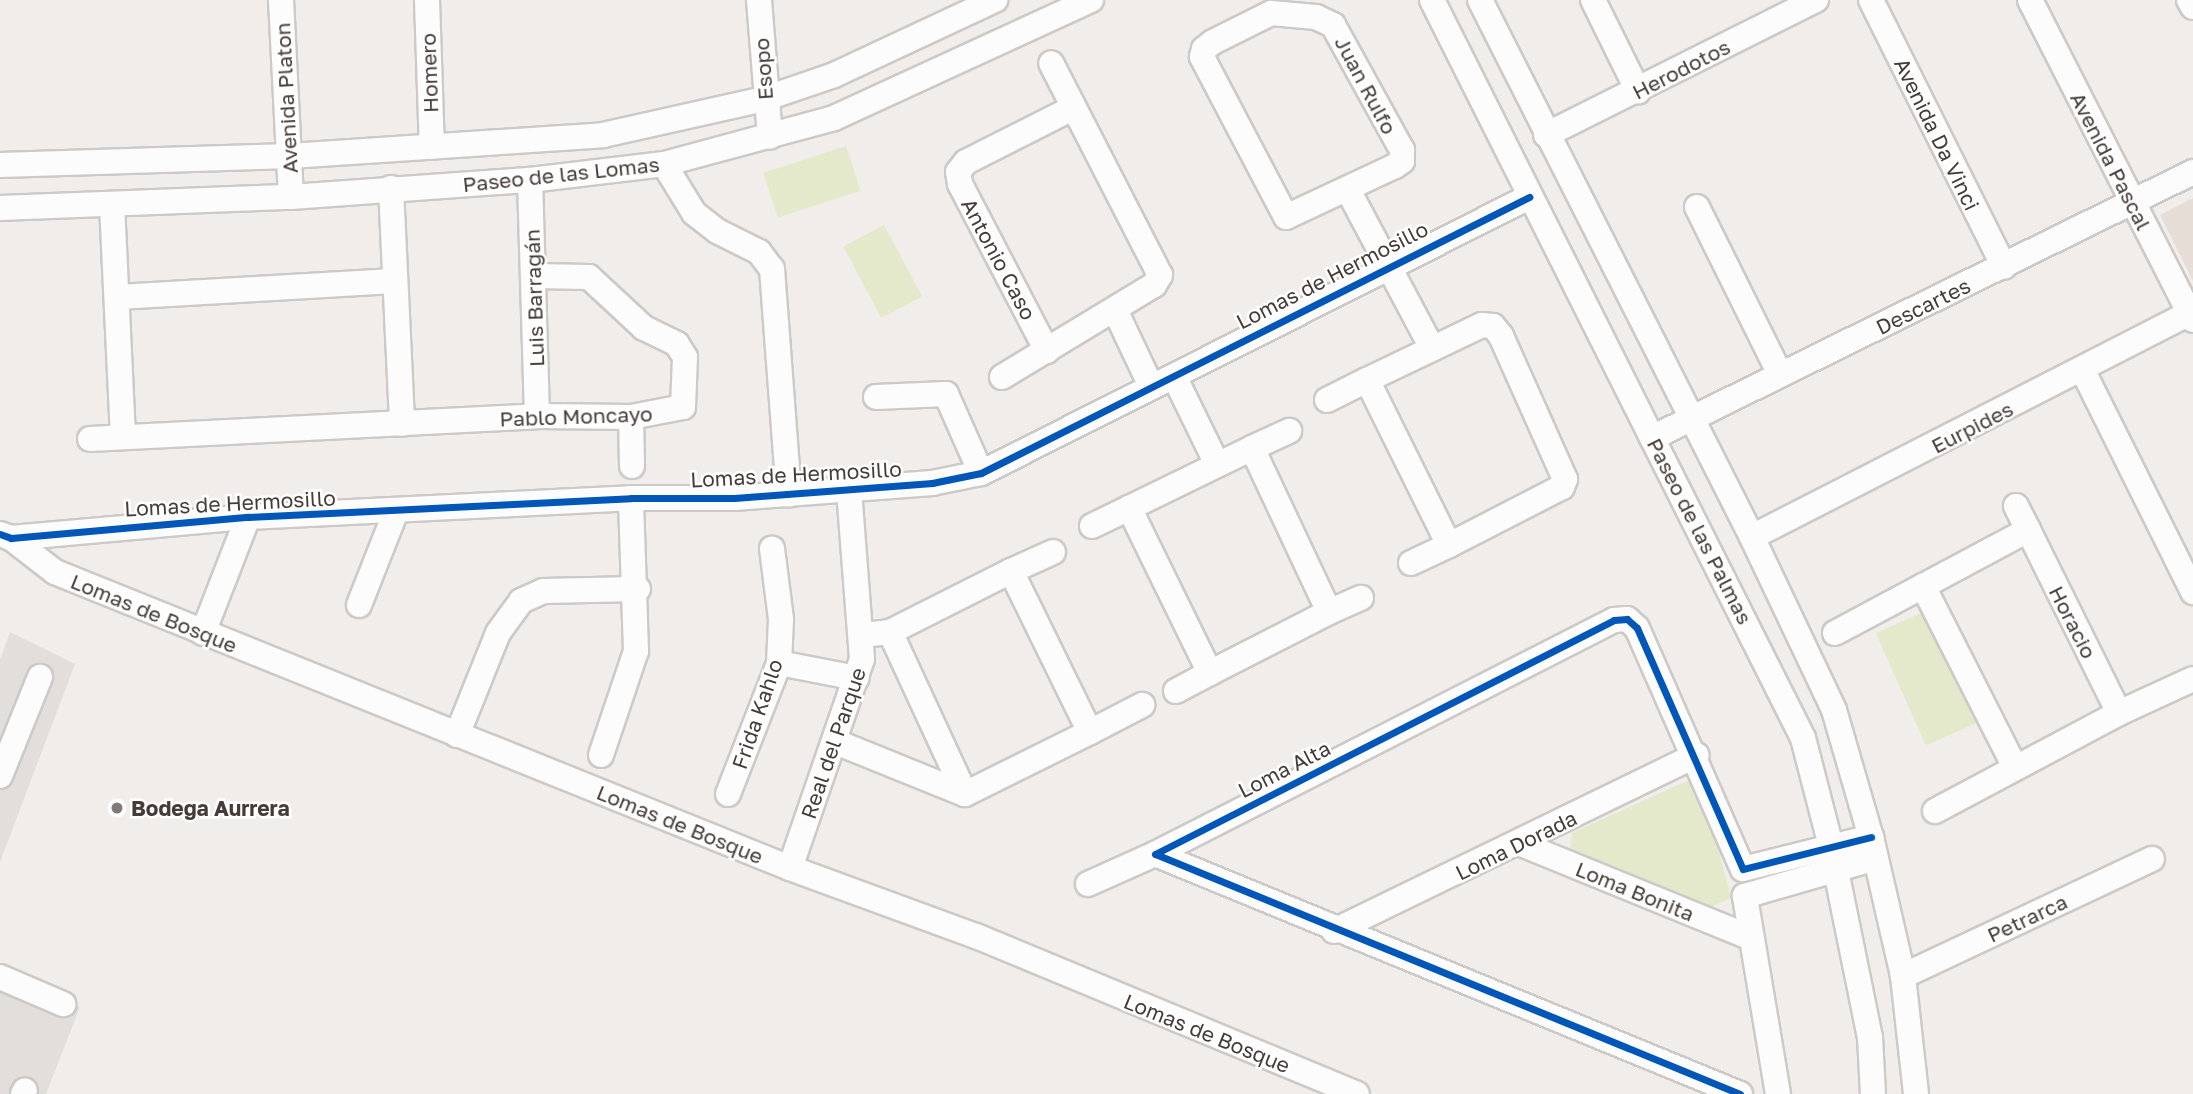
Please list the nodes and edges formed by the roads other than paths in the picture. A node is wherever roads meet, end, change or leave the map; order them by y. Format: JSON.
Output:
{"nodes":[{"id":1,"x":281,"y":0,"type":"edge"},
{"id":2,"x":427,"y":0,"type":"edge"},
{"id":3,"x":759,"y":0,"type":"edge"},
{"id":4,"x":995,"y":0,"type":"edge"},
{"id":5,"x":1091,"y":0,"type":"edge"},
{"id":6,"x":1432,"y":0,"type":"edge"},
{"id":7,"x":1480,"y":0,"type":"edge"},
{"id":8,"x":1593,"y":0,"type":"edge"},
{"id":9,"x":1816,"y":0,"type":"edge"},
{"id":10,"x":1871,"y":0,"type":"edge"},
{"id":11,"x":2030,"y":0,"type":"edge"},
{"id":12,"x":2189,"y":0,"type":"edge"},
{"id":13,"x":1062,"y":6,"type":"edge"},
{"id":14,"x":2193,"y":7,"type":"edge"},
{"id":15,"x":1051,"y":63,"type":"dead end"},
{"id":16,"x":1638,"y":91,"type":"junction"},
{"id":17,"x":764,"y":99,"type":"junction"},
{"id":18,"x":1073,"y":108,"type":"junction"},
{"id":19,"x":1546,"y":135,"type":"junction"},
{"id":20,"x":769,"y":137,"type":"junction"},
{"id":21,"x":432,"y":147,"type":"junction"},
{"id":22,"x":290,"y":156,"type":"junction"},
{"id":23,"x":664,"y":164,"type":"junction"},
{"id":24,"x":0,"y":165,"type":"edge"},
{"id":25,"x":2193,"y":173,"type":"edge"},
{"id":26,"x":530,"y":180,"type":"junction"},
{"id":27,"x":391,"y":188,"type":"junction"},
{"id":28,"x":1348,"y":190,"type":"junction"},
{"id":29,"x":291,"y":197,"type":"junction"},
{"id":30,"x":1529,"y":197,"type":"junction"},
{"id":31,"x":2131,"y":203,"type":"junction"},
{"id":32,"x":112,"y":204,"type":"junction"},
{"id":33,"x":1697,"y":207,"type":"dead end"},
{"id":34,"x":0,"y":208,"type":"edge"},
{"id":35,"x":1387,"y":266,"type":"junction"},
{"id":36,"x":2004,"y":267,"type":"junction"},
{"id":37,"x":534,"y":276,"type":"junction"},
{"id":38,"x":395,"y":281,"type":"junction"},
{"id":39,"x":117,"y":297,"type":"junction"},
{"id":40,"x":1115,"y":310,"type":"junction"},
{"id":41,"x":2191,"y":317,"type":"edge"},
{"id":42,"x":1432,"y":348,"type":"junction"},
{"id":43,"x":1047,"y":351,"type":"junction"},
{"id":44,"x":2083,"y":371,"type":"junction"},
{"id":45,"x":1780,"y":374,"type":"junction"},
{"id":46,"x":1174,"y":376,"type":"junction"},
{"id":47,"x":1002,"y":377,"type":"dead end"},
{"id":48,"x":1367,"y":380,"type":"junction"},
{"id":49,"x":1152,"y":386,"type":"junction"},
{"id":50,"x":876,"y":397,"type":"dead end"},
{"id":51,"x":1327,"y":400,"type":"dead end"},
{"id":52,"x":537,"y":416,"type":"junction"},
{"id":53,"x":631,"y":416,"type":"junction"},
{"id":54,"x":1688,"y":418,"type":"junction"},
{"id":55,"x":402,"y":424,"type":"junction"},
{"id":56,"x":1289,"y":431,"type":"dead end"},
{"id":57,"x":123,"y":436,"type":"junction"},
{"id":58,"x":1652,"y":438,"type":"junction"},
{"id":59,"x":90,"y":439,"type":"dead end"},
{"id":60,"x":1252,"y":449,"type":"junction"},
{"id":61,"x":1217,"y":464,"type":"junction"},
{"id":62,"x":632,"y":466,"type":"dead end"},
{"id":63,"x":981,"y":473,"type":"junction"},
{"id":64,"x":849,"y":490,"type":"junction"},
{"id":65,"x":789,"y":494,"type":"junction"},
{"id":66,"x":631,"y":498,"type":"junction"},
{"id":67,"x":2016,"y":506,"type":"dead end"},
{"id":68,"x":1129,"y":508,"type":"junction"},
{"id":69,"x":396,"y":511,"type":"junction"},
{"id":70,"x":248,"y":517,"type":"junction"},
{"id":71,"x":1092,"y":526,"type":"dead end"},
{"id":72,"x":2028,"y":530,"type":"junction"},
{"id":73,"x":6,"y":536,"type":"edge"},
{"id":74,"x":1752,"y":537,"type":"junction"},
{"id":75,"x":1449,"y":545,"type":"junction"},
{"id":76,"x":772,"y":549,"type":"dead end"},
{"id":77,"x":1053,"y":552,"type":"dead end"},
{"id":78,"x":1411,"y":563,"type":"dead end"},
{"id":79,"x":1012,"y":570,"type":"junction"},
{"id":80,"x":1923,"y":586,"type":"junction"},
{"id":81,"x":638,"y":589,"type":"junction"},
{"id":82,"x":2193,"y":592,"type":"edge"},
{"id":83,"x":1361,"y":598,"type":"dead end"},
{"id":84,"x":359,"y":605,"type":"dead end"},
{"id":85,"x":1329,"y":612,"type":"junction"},
{"id":86,"x":890,"y":632,"type":"junction"},
{"id":87,"x":203,"y":633,"type":"junction"},
{"id":88,"x":1835,"y":633,"type":"dead end"},
{"id":89,"x":862,"y":635,"type":"junction"},
{"id":90,"x":779,"y":663,"type":"junction"},
{"id":91,"x":1210,"y":673,"type":"junction"},
{"id":92,"x":40,"y":677,"type":"dead end"},
{"id":93,"x":857,"y":678,"type":"junction"},
{"id":94,"x":2193,"y":679,"type":"edge"},
{"id":95,"x":1176,"y":691,"type":"dead end"},
{"id":96,"x":1142,"y":705,"type":"dead end"},
{"id":97,"x":2119,"y":713,"type":"junction"},
{"id":98,"x":1090,"y":732,"type":"junction"},
{"id":99,"x":457,"y":735,"type":"junction"},
{"id":100,"x":836,"y":742,"type":"junction"},
{"id":101,"x":601,"y":755,"type":"dead end"},
{"id":102,"x":1696,"y":755,"type":"junction"},
{"id":103,"x":2015,"y":767,"type":"junction"},
{"id":104,"x":0,"y":776,"type":"edge"},
{"id":105,"x":728,"y":794,"type":"dead end"},
{"id":106,"x":965,"y":794,"type":"junction"},
{"id":107,"x":1935,"y":811,"type":"dead end"},
{"id":108,"x":1521,"y":844,"type":"junction"},
{"id":109,"x":1874,"y":847,"type":"junction"},
{"id":110,"x":1155,"y":854,"type":"junction"},
{"id":111,"x":1833,"y":857,"type":"junction"},
{"id":112,"x":2152,"y":859,"type":"dead end"},
{"id":113,"x":790,"y":867,"type":"junction"},
{"id":114,"x":1088,"y":884,"type":"dead end"},
{"id":115,"x":1334,"y":931,"type":"junction"},
{"id":116,"x":1749,"y":937,"type":"junction"},
{"id":117,"x":1903,"y":976,"type":"junction"},
{"id":118,"x":0,"y":977,"type":"edge"},
{"id":119,"x":63,"y":1004,"type":"dead end"},
{"id":120,"x":1357,"y":1094,"type":"edge"},
{"id":121,"x":1740,"y":1094,"type":"edge"},
{"id":122,"x":1778,"y":1094,"type":"edge"},
{"id":123,"x":1873,"y":1094,"type":"edge"},
{"id":124,"x":1916,"y":1094,"type":"edge"}],
"edges":[{"from":1,"to":22,"type":"street","name":"Avenida Platon"},
{"from":2,"to":21,"type":"street","name":"Homero"},
{"from":3,"to":17,"type":"street","name":"Esopo"},
{"from":4,"to":17,"type":"street","name":"Paseo de las Lomas"},
{"from":5,"to":13,"type":"street","name":"Paseo de las Lomas"},
{"from":6,"to":30,"type":"street","name":"Paseo de las Palmas"},
{"from":7,"to":19,"type":"street","name":"Paseo de las Palmas"},
{"from":8,"to":16,"type":"street"},
{"from":9,"to":16,"type":"street","name":"Herodotos"},
{"from":10,"to":36,"type":"street","name":"Avenida Da Vinci"},
{"from":11,"to":31,"type":"street","name":"Avenida Pascal"},
{"from":12,"to":14,"type":"street"},
{"from":13,"to":20,"type":"street","name":"Paseo de las Lomas"},
{"from":15,"to":18,"type":"street"},
{"from":16,"to":19,"type":"street","name":"Herodotos"},
{"from":17,"to":20,"type":"street","name":"Esopo"},
{"from":17,"to":21,"type":"street","name":"Paseo de las Lomas"},
{"from":18,"to":40,"type":"street"},
{"from":18,"to":43,"type":"street","name":"Antonio Caso"},
{"from":19,"to":54,"type":"street","name":"Paseo de las Palmas"},
{"from":20,"to":23,"type":"street","name":"Paseo de las Lomas"},
{"from":21,"to":22,"type":"street","name":"Paseo de las Lomas"},
{"from":22,"to":24,"type":"street","name":"Paseo de las Lomas"},
{"from":22,"to":29,"type":"street","name":"Avenida Platon"},
{"from":23,"to":26,"type":"street","name":"Paseo de las Lomas"},
{"from":23,"to":65,"type":"street"},
{"from":25,"to":31,"type":"street","name":"Descartes"},
{"from":26,"to":27,"type":"street","name":"Paseo de las Lomas"},
{"from":26,"to":37,"type":"street","name":"Luis Barragán"},
{"from":27,"to":29,"type":"street","name":"Paseo de las Lomas"},
{"from":27,"to":38,"type":"street"},
{"from":28,"to":28,"type":"street","name":"Juan Rulfo"},
{"from":28,"to":35,"type":"street"},
{"from":29,"to":32,"type":"street","name":"Paseo de las Lomas"},
{"from":30,"to":35,"type":"street","name":"Lomas de Hermosillo"},
{"from":30,"to":58,"type":"street","name":"Paseo de las Palmas"},
{"from":31,"to":36,"type":"street","name":"Descartes"},
{"from":31,"to":41,"type":"street","name":"Avenida Pascal"},
{"from":32,"to":34,"type":"street","name":"Paseo de las Lomas"},
{"from":32,"to":39,"type":"street"},
{"from":33,"to":45,"type":"street"},
{"from":35,"to":42,"type":"street"},
{"from":35,"to":46,"type":"street","name":"Lomas de Hermosillo"},
{"from":36,"to":45,"type":"street","name":"Descartes"},
{"from":37,"to":52,"type":"street","name":"Luis Barragán"},
{"from":37,"to":53,"type":"street","name":"Pablo Moncayo"},
{"from":38,"to":39,"type":"street"},
{"from":38,"to":55,"type":"street"},
{"from":39,"to":57,"type":"street"},
{"from":40,"to":43,"type":"street"},
{"from":40,"to":49,"type":"street"},
{"from":41,"to":44,"type":"street","name":"Eurpides"},
{"from":42,"to":48,"type":"street"},
{"from":42,"to":75,"type":"street"},
{"from":43,"to":47,"type":"street"},
{"from":44,"to":74,"type":"street","name":"Eurpides"},
{"from":44,"to":82,"type":"street"},
{"from":45,"to":54,"type":"street","name":"Descartes"},
{"from":46,"to":49,"type":"street","name":"Lomas de Hermosillo"},
{"from":46,"to":61,"type":"street"},
{"from":48,"to":51,"type":"street"},
{"from":48,"to":75,"type":"street"},
{"from":49,"to":63,"type":"street","name":"Lomas de Hermosillo"},
{"from":50,"to":63,"type":"street"},
{"from":52,"to":53,"type":"street","name":"Pablo Moncayo"},
{"from":52,"to":55,"type":"street","name":"Pablo Moncayo"},
{"from":53,"to":62,"type":"street"},
{"from":54,"to":58,"type":"street","name":"Descartes"},
{"from":54,"to":74,"type":"street","name":"Paseo de las Palmas"},
{"from":55,"to":57,"type":"street","name":"Pablo Moncayo"},
{"from":56,"to":60,"type":"street"},
{"from":57,"to":59,"type":"street","name":"Pablo Moncayo"},
{"from":58,"to":111,"type":"street","name":"Paseo de las Palmas"},
{"from":60,"to":61,"type":"street"},
{"from":60,"to":85,"type":"street"},
{"from":61,"to":68,"type":"street"},
{"from":63,"to":64,"type":"street","name":"Lomas de Hermosillo"},
{"from":64,"to":65,"type":"street","name":"Lomas de Hermosillo"},
{"from":64,"to":89,"type":"street","name":"Real del Parque"},
{"from":65,"to":66,"type":"street","name":"Lomas de Hermosillo"},
{"from":66,"to":69,"type":"street","name":"Lomas de Hermosillo"},
{"from":66,"to":81,"type":"street"},
{"from":67,"to":72,"type":"street","name":"Horacio"},
{"from":68,"to":71,"type":"street"},
{"from":68,"to":91,"type":"street"},
{"from":69,"to":70,"type":"street","name":"Lomas de Hermosillo"},
{"from":69,"to":84,"type":"street"},
{"from":70,"to":73,"type":"street","name":"Lomas de Hermosillo"},
{"from":70,"to":87,"type":"street"},
{"from":72,"to":80,"type":"street"},
{"from":72,"to":97,"type":"street","name":"Horacio"},
{"from":73,"to":87,"type":"street","name":"Lomas de Bosque"},
{"from":74,"to":109,"type":"street","name":"Paseo de las Palmas"},
{"from":75,"to":78,"type":"street"},
{"from":76,"to":90,"type":"street","name":"Frida Kahlo"},
{"from":77,"to":79,"type":"street"},
{"from":79,"to":86,"type":"street"},
{"from":79,"to":98,"type":"street"},
{"from":80,"to":88,"type":"street"},
{"from":80,"to":103,"type":"street"},
{"from":81,"to":99,"type":"street"},
{"from":81,"to":101,"type":"street"},
{"from":83,"to":85,"type":"street"},
{"from":85,"to":91,"type":"street"},
{"from":86,"to":89,"type":"street"},
{"from":86,"to":106,"type":"street"},
{"from":87,"to":99,"type":"street","name":"Lomas de Bosque"},
{"from":89,"to":93,"type":"street","name":"Real del Parque"},
{"from":90,"to":93,"type":"street"},
{"from":90,"to":105,"type":"street","name":"Frida Kahlo"},
{"from":91,"to":95,"type":"street"},
{"from":92,"to":104,"type":"street"},
{"from":93,"to":100,"type":"street","name":"Real del Parque"},
{"from":94,"to":97,"type":"street"},
{"from":96,"to":98,"type":"street"},
{"from":97,"to":103,"type":"street"},
{"from":98,"to":106,"type":"street"},
{"from":99,"to":113,"type":"street","name":"Lomas de Bosque"},
{"from":100,"to":106,"type":"street"},
{"from":100,"to":113,"type":"street","name":"Real del Parque"},
{"from":102,"to":108,"type":"street","name":"Loma Dorada"},
{"from":102,"to":110,"type":"street","name":"Loma Alta"},
{"from":102,"to":111,"type":"street","name":"Loma Alta"},
{"from":103,"to":107,"type":"street"},
{"from":108,"to":115,"type":"street","name":"Loma Dorada"},
{"from":108,"to":116,"type":"street","name":"Loma Bonita"},
{"from":109,"to":111,"type":"street","name":"Loma Alta"},
{"from":109,"to":117,"type":"street","name":"Paseo de las Palmas"},
{"from":110,"to":114,"type":"street","name":"Loma Alta"},
{"from":110,"to":115,"type":"street"},
{"from":111,"to":116,"type":"street","name":"Loma Alta"},
{"from":111,"to":123,"type":"street","name":"Paseo de las Palmas"},
{"from":112,"to":117,"type":"street","name":"Petrarca"},
{"from":113,"to":120,"type":"street","name":"Lomas de Bosque"},
{"from":115,"to":121,"type":"street"},
{"from":116,"to":122,"type":"street","name":"Loma Alta"},
{"from":117,"to":124,"type":"street","name":"Paseo de las Palmas"},
{"from":118,"to":119,"type":"street"}]}
